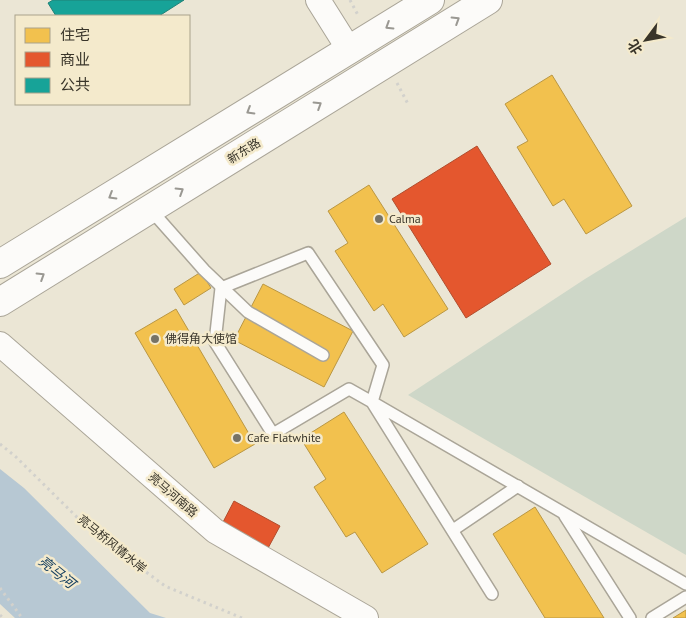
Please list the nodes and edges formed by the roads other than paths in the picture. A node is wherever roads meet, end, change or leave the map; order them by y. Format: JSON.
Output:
{"nodes":[{"id":1,"x":318,"y":0,"type":"edge"},
{"id":2,"x":430,"y":0,"type":"edge"},
{"id":3,"x":488,"y":0,"type":"edge"},
{"id":4,"x":350,"y":51,"type":"junction"},
{"id":5,"x":150,"y":209,"type":"junction"},
{"id":6,"x":0,"y":264,"type":"edge"},
{"id":7,"x":221,"y":288,"type":"junction"},
{"id":8,"x":0,"y":302,"type":"edge"},
{"id":9,"x":0,"y":344,"type":"edge"},
{"id":10,"x":323,"y":355,"type":"dead end"},
{"id":11,"x":372,"y":402,"type":"junction"},
{"id":12,"x":518,"y":486,"type":"junction"},
{"id":13,"x":564,"y":513,"type":"junction"},
{"id":14,"x":453,"y":530,"type":"junction"},
{"id":15,"x":686,"y":584,"type":"edge"},
{"id":16,"x":492,"y":594,"type":"dead end"},
{"id":17,"x":686,"y":597,"type":"edge"},
{"id":18,"x":366,"y":618,"type":"edge"},
{"id":19,"x":630,"y":618,"type":"edge"},
{"id":20,"x":652,"y":618,"type":"edge"}],
"edges":[{"from":1,"to":4,"type":"street"},
{"from":2,"to":4,"type":"main road","one_way":true},
{"from":5,"to":3,"type":"main road","name":"新东路","one_way":true},
{"from":4,"to":6,"type":"main road","one_way":true},
{"from":5,"to":7,"type":"lane"},
{"from":8,"to":5,"type":"main road","name":"新东路","one_way":true},
{"from":7,"to":10,"type":"lane"},
{"from":7,"to":11,"type":"lane"},
{"from":7,"to":11,"type":"lane"},
{"from":9,"to":18,"type":"street","name":"亮马河南路"},
{"from":11,"to":12,"type":"lane"},
{"from":11,"to":14,"type":"lane"},
{"from":12,"to":13,"type":"lane"},
{"from":12,"to":14,"type":"lane"},
{"from":13,"to":15,"type":"lane"},
{"from":13,"to":19,"type":"lane"},
{"from":14,"to":16,"type":"lane"},
{"from":17,"to":20,"type":"lane"}]}
